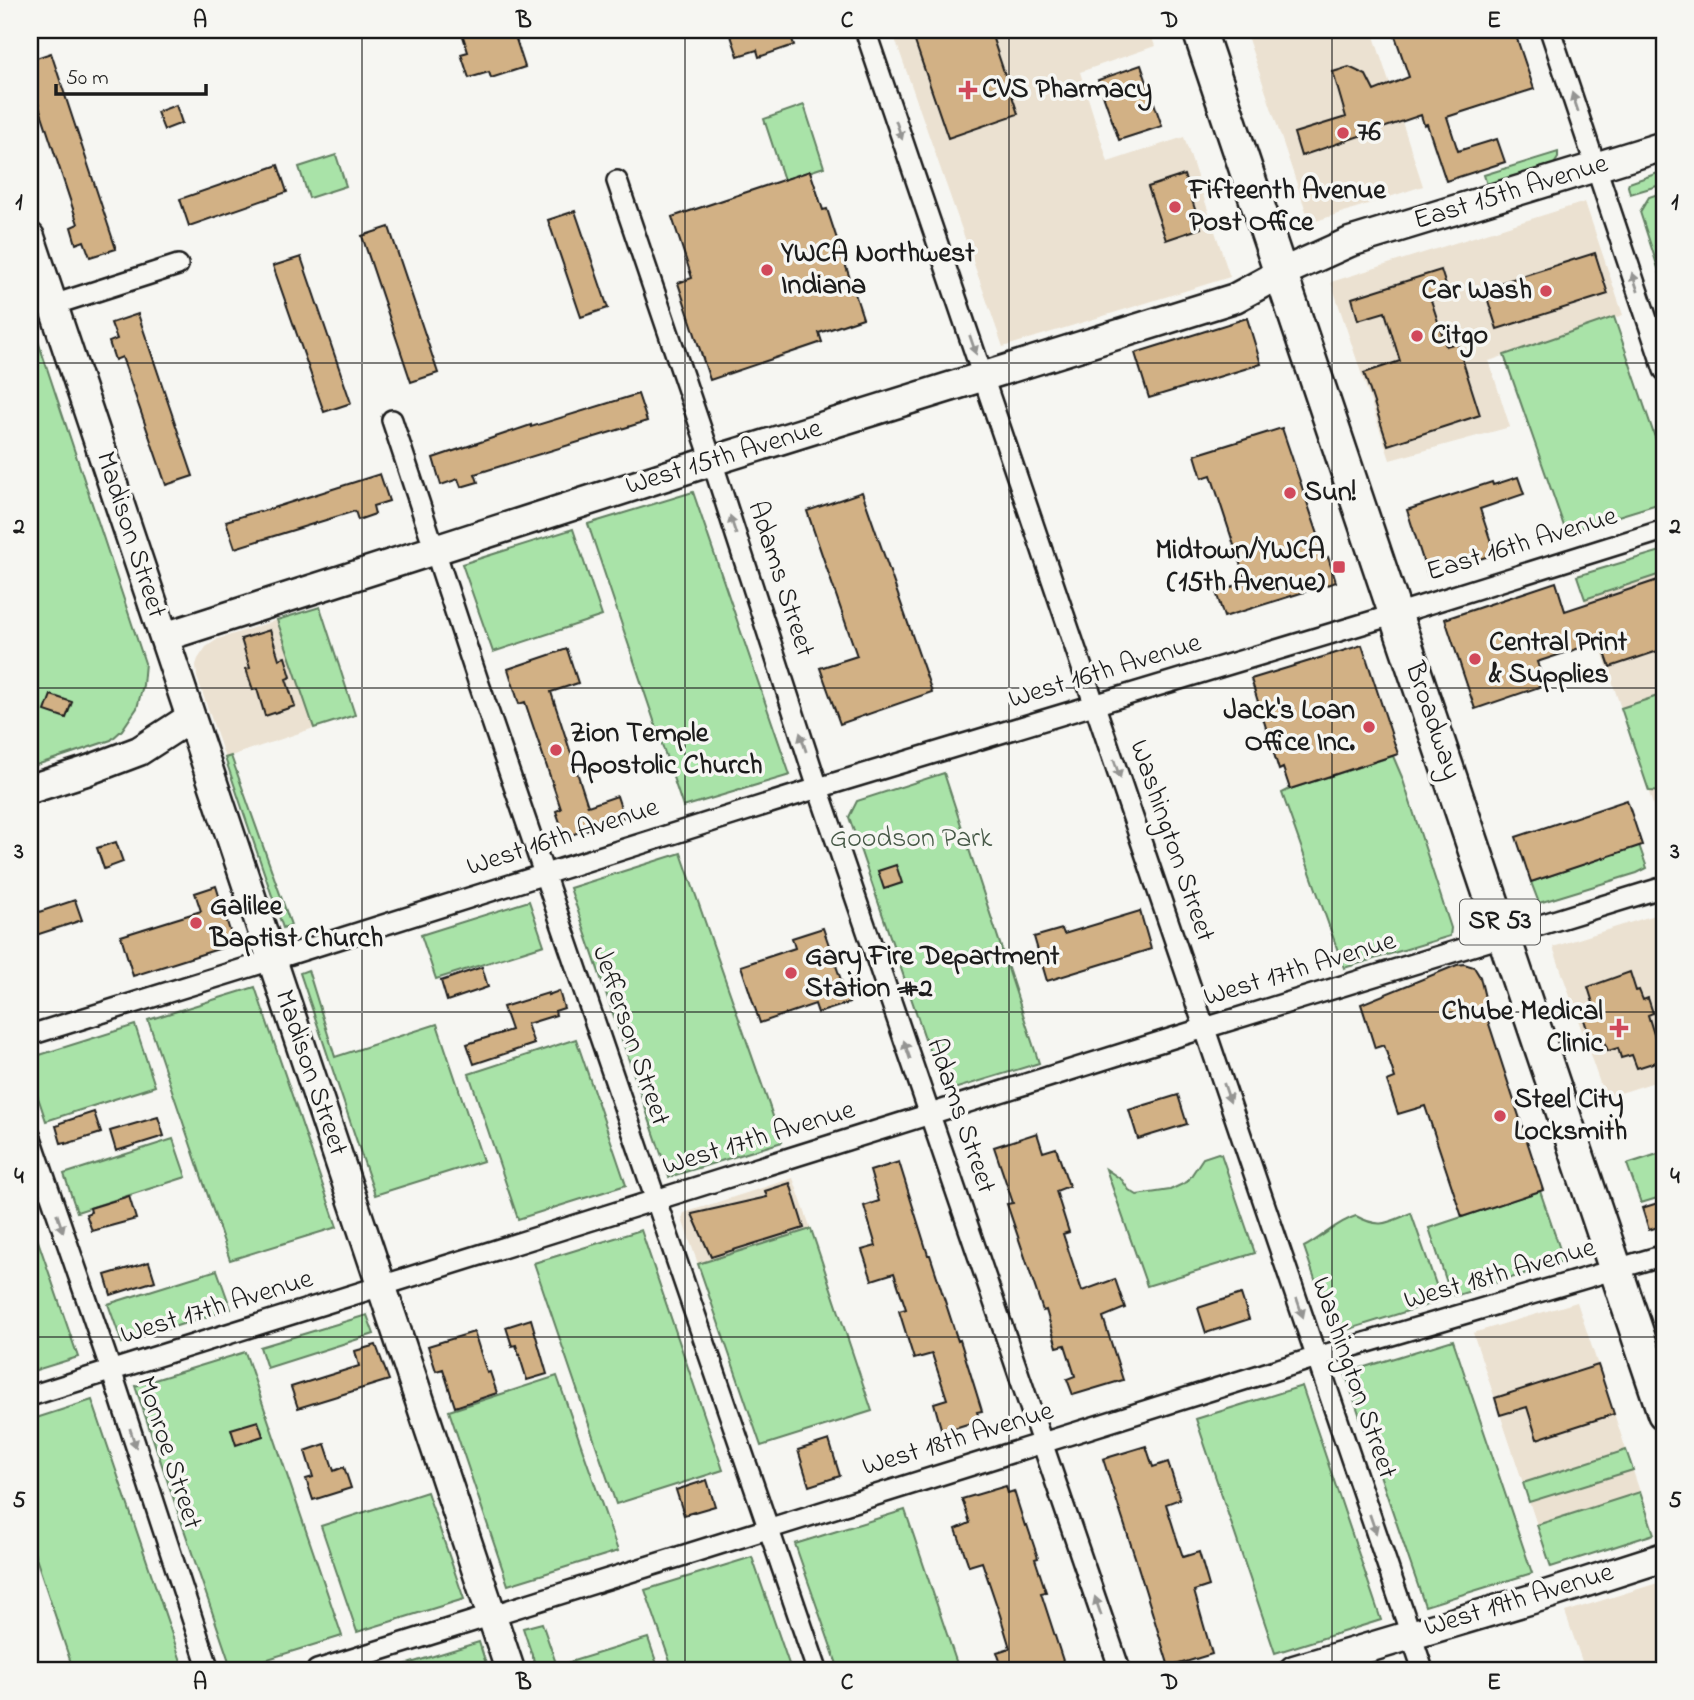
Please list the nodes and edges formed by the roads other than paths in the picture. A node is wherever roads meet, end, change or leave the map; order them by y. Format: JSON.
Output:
{"nodes":[{"id":1,"x":865,"y":30,"type":"edge"},
{"id":2,"x":1199,"y":30,"type":"edge"},
{"id":3,"x":1550,"y":30,"type":"edge"},
{"id":4,"x":1664,"y":146,"type":"edge"},
{"id":5,"x":1597,"y":167,"type":"junction"},
{"id":6,"x":617,"y":181,"type":"dead end"},
{"id":7,"x":30,"y":237,"type":"edge"},
{"id":8,"x":178,"y":265,"type":"dead end"},
{"id":9,"x":1281,"y":273,"type":"junction"},
{"id":10,"x":52,"y":305,"type":"junction"},
{"id":11,"x":1664,"y":370,"type":"edge"},
{"id":12,"x":984,"y":377,"type":"junction"},
{"id":13,"x":392,"y":420,"type":"dead end"},
{"id":14,"x":712,"y":461,"type":"junction"},
{"id":15,"x":1664,"y":530,"type":"edge"},
{"id":16,"x":435,"y":550,"type":"junction"},
{"id":17,"x":1396,"y":614,"type":"junction"},
{"id":18,"x":164,"y":637,"type":"junction"},
{"id":19,"x":1095,"y":705,"type":"junction"},
{"id":20,"x":190,"y":718,"type":"junction"},
{"id":21,"x":818,"y":788,"type":"junction"},
{"id":22,"x":30,"y":789,"type":"edge"},
{"id":23,"x":544,"y":874,"type":"junction"},
{"id":24,"x":1664,"y":887,"type":"edge"},
{"id":25,"x":1504,"y":937,"type":"junction"},
{"id":26,"x":272,"y":960,"type":"junction"},
{"id":27,"x":1205,"y":1028,"type":"junction"},
{"id":28,"x":30,"y":1035,"type":"edge"},
{"id":29,"x":929,"y":1114,"type":"junction"},
{"id":30,"x":30,"y":1135,"type":"edge"},
{"id":31,"x":657,"y":1200,"type":"junction"},
{"id":32,"x":1664,"y":1255,"type":"edge"},
{"id":33,"x":1617,"y":1270,"type":"junction"},
{"id":34,"x":381,"y":1286,"type":"junction"},
{"id":35,"x":1317,"y":1357,"type":"junction"},
{"id":36,"x":111,"y":1370,"type":"junction"},
{"id":37,"x":30,"y":1396,"type":"edge"},
{"id":38,"x":1664,"y":1413,"type":"edge"},
{"id":39,"x":1042,"y":1443,"type":"junction"},
{"id":40,"x":769,"y":1529,"type":"junction"},
{"id":41,"x":1664,"y":1557,"type":"edge"},
{"id":42,"x":492,"y":1616,"type":"junction"},
{"id":43,"x":1411,"y":1634,"type":"junction"},
{"id":44,"x":209,"y":1670,"type":"edge"},
{"id":45,"x":317,"y":1670,"type":"edge"},
{"id":46,"x":510,"y":1670,"type":"edge"},
{"id":47,"x":817,"y":1670,"type":"edge"},
{"id":48,"x":1120,"y":1670,"type":"edge"},
{"id":49,"x":1294,"y":1670,"type":"edge"},
{"id":50,"x":1423,"y":1670,"type":"edge"}],
"edges":[{"from":1,"to":12,"type":"street","name":"Washington Street","one_way":true},
{"from":2,"to":9,"type":"main road","name":"Broadway","number":"SR 53"},
{"from":5,"to":3,"type":"street","one_way":true},
{"from":4,"to":5,"type":"main road","name":"East 15th Avenue"},
{"from":5,"to":9,"type":"main road","name":"East 15th Avenue"},
{"from":11,"to":5,"type":"street","one_way":true},
{"from":6,"to":14,"type":"street","name":"Adams Street"},
{"from":7,"to":10,"type":"main road","name":"Madison Street"},
{"from":8,"to":10,"type":"street"},
{"from":9,"to":12,"type":"main road","name":"West 15th Avenue"},
{"from":9,"to":17,"type":"main road","name":"Broadway","number":"SR 53"},
{"from":10,"to":18,"type":"main road","name":"Madison Street"},
{"from":12,"to":14,"type":"main road","name":"West 15th Avenue"},
{"from":12,"to":19,"type":"street","name":"Washington Street"},
{"from":13,"to":16,"type":"street","name":"Jefferson Street"},
{"from":14,"to":16,"type":"main road","name":"West 15th Avenue"},
{"from":21,"to":14,"type":"street","name":"Adams Street","one_way":true},
{"from":15,"to":17,"type":"street","name":"East 16th Avenue"},
{"from":16,"to":18,"type":"main road","name":"West 15th Avenue"},
{"from":16,"to":23,"type":"street","name":"Jefferson Street"},
{"from":17,"to":19,"type":"street","name":"West 16th Avenue"},
{"from":17,"to":25,"type":"main road","name":"Broadway","number":"SR 53"},
{"from":18,"to":20,"type":"main road","name":"Madison Street"},
{"from":19,"to":21,"type":"street","name":"West 16th Avenue"},
{"from":19,"to":27,"type":"street","name":"Washington Street","one_way":true},
{"from":20,"to":22,"type":"main road"},
{"from":20,"to":26,"type":"main road","name":"Madison Street"},
{"from":21,"to":23,"type":"street","name":"West 16th Avenue"},
{"from":29,"to":21,"type":"street","name":"Adams Street","one_way":true},
{"from":23,"to":26,"type":"street","name":"West 16th Avenue"},
{"from":23,"to":31,"type":"street","name":"Jefferson Street"},
{"from":24,"to":25,"type":"street","name":"West 17th Avenue"},
{"from":25,"to":27,"type":"street","name":"West 17th Avenue"},
{"from":25,"to":33,"type":"main road","name":"Broadway","number":"SR 53"},
{"from":26,"to":28,"type":"street","name":"West 16th Avenue"},
{"from":26,"to":34,"type":"main road","name":"Madison Street"},
{"from":27,"to":29,"type":"street","name":"West 17th Avenue"},
{"from":27,"to":35,"type":"street","name":"Washington Street","one_way":true},
{"from":29,"to":31,"type":"street","name":"West 17th Avenue"},
{"from":29,"to":39,"type":"street","name":"Adams Street"},
{"from":30,"to":36,"type":"street","name":"Monroe Street","one_way":true},
{"from":31,"to":34,"type":"street","name":"West 17th Avenue"},
{"from":31,"to":40,"type":"street","name":"Jefferson Street"},
{"from":32,"to":33,"type":"street","name":"West 18th Avenue"},
{"from":33,"to":35,"type":"street","name":"West 18th Avenue"},
{"from":33,"to":38,"type":"main road","name":"Broadway","number":"SR 53"},
{"from":34,"to":36,"type":"street","name":"West 17th Avenue"},
{"from":34,"to":42,"type":"main road","name":"Madison Street"},
{"from":35,"to":39,"type":"street","name":"West 18th Avenue"},
{"from":35,"to":43,"type":"street","name":"Washington Street","one_way":true},
{"from":36,"to":37,"type":"street","name":"West 17th Avenue"},
{"from":36,"to":44,"type":"street","name":"Monroe Street","one_way":true},
{"from":39,"to":40,"type":"street","name":"West 18th Avenue"},
{"from":48,"to":39,"type":"street","name":"Adams Street","one_way":true},
{"from":40,"to":42,"type":"street","name":"West 18th Avenue"},
{"from":40,"to":47,"type":"street","name":"Jefferson Street"},
{"from":41,"to":43,"type":"main road","name":"West 19th Avenue"},
{"from":42,"to":45,"type":"street","name":"West 18th Avenue"},
{"from":42,"to":46,"type":"main road","name":"Madison Street"},
{"from":43,"to":49,"type":"main road","name":"West 19th Avenue"},
{"from":43,"to":50,"type":"street","name":"Washington Street"}]}
